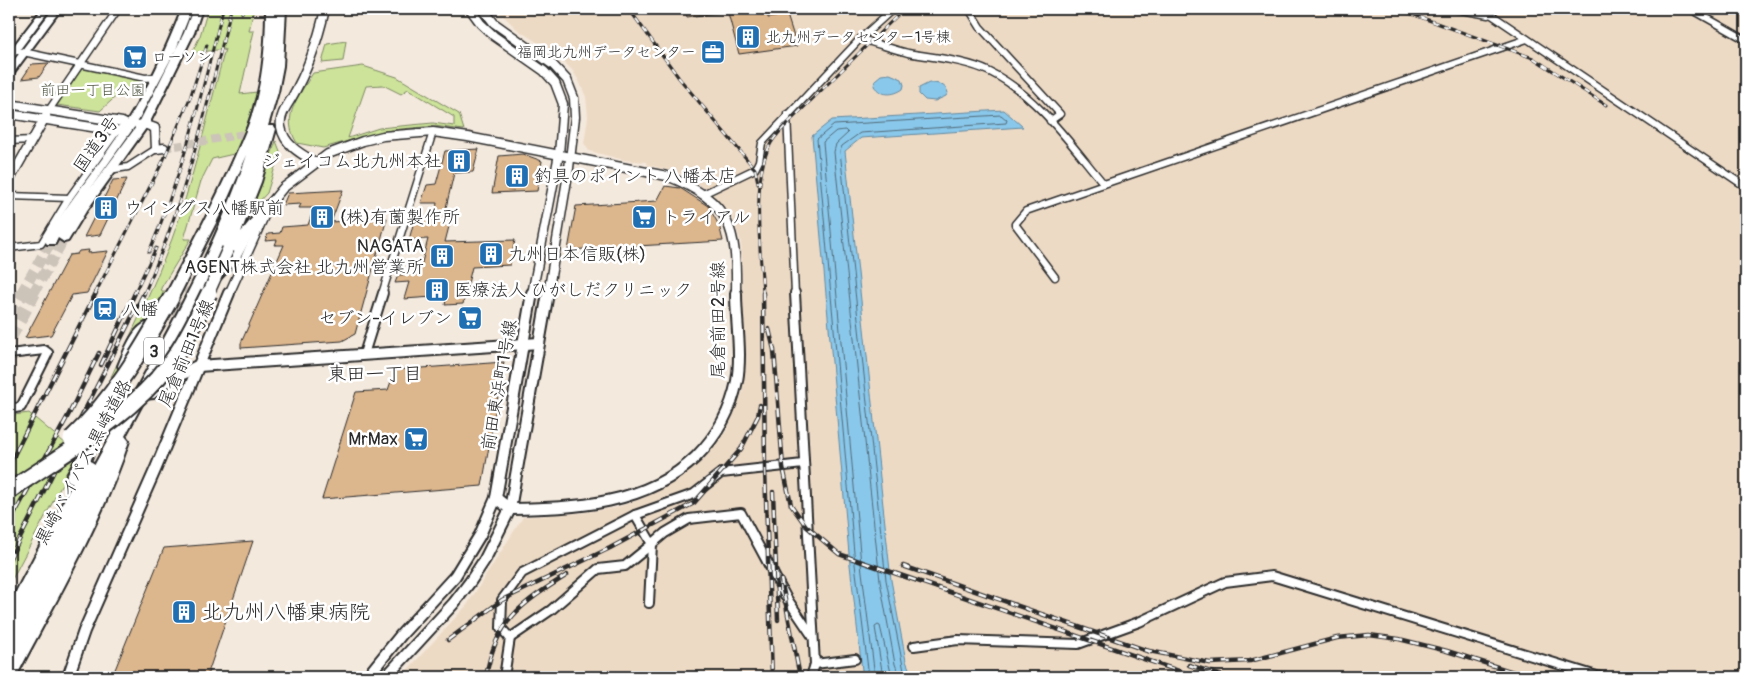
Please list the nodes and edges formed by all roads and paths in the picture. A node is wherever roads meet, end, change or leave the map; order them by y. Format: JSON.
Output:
{"nodes":[{"id":1,"x":46,"y":9,"type":"edge"},
{"id":2,"x":56,"y":9,"type":"edge"},
{"id":3,"x":118,"y":9,"type":"edge"},
{"id":4,"x":187,"y":9,"type":"edge"},
{"id":5,"x":198,"y":9,"type":"edge"},
{"id":6,"x":271,"y":9,"type":"edge"},
{"id":7,"x":282,"y":9,"type":"edge"},
{"id":8,"x":325,"y":9,"type":"edge"},
{"id":9,"x":470,"y":9,"type":"edge"},
{"id":10,"x":483,"y":9,"type":"edge"},
{"id":11,"x":893,"y":9,"type":"edge"},
{"id":12,"x":969,"y":9,"type":"edge"},
{"id":13,"x":1456,"y":9,"type":"edge"},
{"id":14,"x":1482,"y":9,"type":"edge"},
{"id":15,"x":1691,"y":9,"type":"edge"},
{"id":16,"x":1493,"y":16,"type":"junction"},
{"id":17,"x":860,"y":39,"type":"junction"},
{"id":18,"x":1527,"y":39,"type":"junction"},
{"id":19,"x":1746,"y":40,"type":"edge"},
{"id":20,"x":12,"y":50,"type":"edge"},
{"id":21,"x":25,"y":52,"type":"junction"},
{"id":22,"x":9,"y":58,"type":"edge"},
{"id":23,"x":81,"y":63,"type":"junction"},
{"id":24,"x":278,"y":66,"type":"junction"},
{"id":25,"x":9,"y":73,"type":"edge"},
{"id":26,"x":156,"y":77,"type":"junction"},
{"id":27,"x":9,"y":104,"type":"edge"},
{"id":28,"x":49,"y":110,"type":"junction"},
{"id":29,"x":9,"y":114,"type":"edge"},
{"id":30,"x":787,"y":114,"type":"junction"},
{"id":31,"x":44,"y":120,"type":"junction"},
{"id":32,"x":1050,"y":122,"type":"junction"},
{"id":33,"x":144,"y":124,"type":"junction"},
{"id":34,"x":130,"y":126,"type":"junction"},
{"id":35,"x":253,"y":127,"type":"junction"},
{"id":36,"x":117,"y":131,"type":"junction"},
{"id":37,"x":432,"y":132,"type":"junction"},
{"id":38,"x":33,"y":140,"type":"junction"},
{"id":39,"x":9,"y":141,"type":"edge"},
{"id":40,"x":160,"y":149,"type":"joint"},
{"id":41,"x":559,"y":154,"type":"junction"},
{"id":42,"x":570,"y":156,"type":"junction"},
{"id":43,"x":315,"y":162,"type":"junction"},
{"id":44,"x":110,"y":170,"type":"junction"},
{"id":45,"x":9,"y":181,"type":"edge"},
{"id":46,"x":1104,"y":184,"type":"junction"},
{"id":47,"x":1746,"y":187,"type":"edge"},
{"id":48,"x":703,"y":194,"type":"junction"},
{"id":49,"x":9,"y":196,"type":"edge"},
{"id":50,"x":69,"y":198,"type":"junction"},
{"id":51,"x":269,"y":205,"type":"junction"},
{"id":52,"x":64,"y":238,"type":"tunnel mouth"},
{"id":53,"x":51,"y":241,"type":"tunnel mouth"},
{"id":54,"x":9,"y":248,"type":"edge"},
{"id":55,"x":1055,"y":277,"type":"dead end"},
{"id":56,"x":212,"y":279,"type":"tunnel mouth"},
{"id":57,"x":170,"y":304,"type":"junction"},
{"id":58,"x":539,"y":343,"type":"junction"},
{"id":59,"x":523,"y":344,"type":"junction"},
{"id":60,"x":9,"y":354,"type":"edge"},
{"id":61,"x":364,"y":354,"type":"junction"},
{"id":62,"x":198,"y":366,"type":"junction"},
{"id":63,"x":9,"y":409,"type":"edge"},
{"id":64,"x":803,"y":464,"type":"junction"},
{"id":65,"x":9,"y":482,"type":"edge"},
{"id":66,"x":9,"y":491,"type":"edge"},
{"id":67,"x":496,"y":498,"type":"junction"},
{"id":68,"x":510,"y":510,"type":"junction"},
{"id":69,"x":634,"y":515,"type":"junction"},
{"id":70,"x":652,"y":544,"type":"junction"},
{"id":71,"x":649,"y":603,"type":"dead end"},
{"id":72,"x":10,"y":618,"type":"edge"},
{"id":73,"x":813,"y":637,"type":"junction"},
{"id":74,"x":510,"y":638,"type":"junction"},
{"id":75,"x":914,"y":646,"type":"dead end"},
{"id":76,"x":9,"y":652,"type":"edge"},
{"id":77,"x":855,"y":659,"type":"dead end"},
{"id":78,"x":815,"y":664,"type":"junction"},
{"id":79,"x":9,"y":673,"type":"edge"},
{"id":80,"x":68,"y":677,"type":"edge"},
{"id":81,"x":367,"y":677,"type":"edge"},
{"id":82,"x":386,"y":677,"type":"edge"},
{"id":83,"x":504,"y":677,"type":"edge"},
{"id":84,"x":811,"y":677,"type":"edge"},
{"id":85,"x":1600,"y":677,"type":"edge"}],
"edges":[{"from":1,"to":20,"type":"main road"},
{"from":2,"to":21,"type":"main road"},
{"from":3,"to":23,"type":"street"},
{"from":4,"to":26,"type":"highway","name":"国道3号"},
{"from":5,"to":33,"type":"highway","name":"国道3号"},
{"from":6,"to":35,"type":"highway","name":"黒崎バイパス;黒崎道路","number":"3"},
{"from":7,"to":24,"type":"highway","name":"黒崎バイパス;黒崎道路","number":"3"},
{"from":8,"to":43,"type":"street"},
{"from":9,"to":41,"type":"street","name":"前田東浜町1号線"},
{"from":10,"to":42,"type":"street","name":"前田東浜町1号線"},
{"from":11,"to":17,"type":"street"},
{"from":12,"to":32,"type":"street"},
{"from":13,"to":16,"type":"street"},
{"from":14,"to":16,"type":"street"},
{"from":15,"to":19,"type":"street"},
{"from":16,"to":18,"type":"street"},
{"from":17,"to":30,"type":"street"},
{"from":17,"to":32,"type":"street"},
{"from":18,"to":46,"type":"street"},
{"from":18,"to":47,"type":"street"},
{"from":20,"to":21,"type":"street"},
{"from":20,"to":22,"type":"main road"},
{"from":21,"to":23,"type":"street"},
{"from":21,"to":25,"type":"main road"},
{"from":23,"to":26,"type":"street"},
{"from":23,"to":28,"type":"street"},
{"from":24,"to":66,"type":"highway","bridge":true},
{"from":24,"to":76,"type":"highway","name":"黒崎バイパス;黒崎道路","number":"3"},
{"from":26,"to":34,"type":"highway","name":"国道3号"},
{"from":27,"to":28,"type":"street"},
{"from":28,"to":31,"type":"street"},
{"from":28,"to":34,"type":"street"},
{"from":29,"to":31,"type":"street"},
{"from":30,"to":48,"type":"street"},
{"from":30,"to":64,"type":"street"},
{"from":31,"to":36,"type":"street"},
{"from":31,"to":38,"type":"street"},
{"from":32,"to":46,"type":"street"},
{"from":33,"to":34,"type":"street"},
{"from":33,"to":40,"type":"street"},
{"from":33,"to":44,"type":"highway","name":"国道3号"},
{"from":34,"to":36,"type":"street"},
{"from":34,"to":53,"type":"highway","name":"国道3号"},
{"from":35,"to":57,"type":"highway"},
{"from":35,"to":72,"type":"highway","name":"黒崎バイパス;黒崎道路","number":"3"},
{"from":36,"to":50,"type":"street"},
{"from":37,"to":41,"type":"street","name":"尾倉前田1号線"},
{"from":37,"to":43,"type":"street","name":"尾倉前田1号線"},
{"from":37,"to":61,"type":"street"},
{"from":38,"to":39,"type":"street"},
{"from":38,"to":45,"type":"street"},
{"from":40,"to":44,"type":"street"},
{"from":41,"to":42,"type":"street","name":"尾倉前田1号線"},
{"from":41,"to":59,"type":"street","name":"前田東浜町1号線"},
{"from":42,"to":48,"type":"street","name":"尾倉前田2号線"},
{"from":42,"to":58,"type":"street","name":"前田東浜町1号線"},
{"from":43,"to":51,"type":"street","name":"尾倉前田1号線"},
{"from":44,"to":52,"type":"highway","name":"国道3号"},
{"from":46,"to":55,"type":"street"},
{"from":48,"to":68,"type":"street","name":"尾倉前田2号線"},
{"from":49,"to":50,"type":"street"},
{"from":50,"to":54,"type":"street"},
{"from":51,"to":56,"type":"highway"},
{"from":51,"to":62,"type":"street","name":"尾倉前田1号線"},
{"from":57,"to":65,"type":"highway","bridge":true},
{"from":57,"to":72,"type":"highway"},
{"from":58,"to":59,"type":"street"},
{"from":58,"to":68,"type":"street","name":"前田東浜町1号線"},
{"from":59,"to":61,"type":"street"},
{"from":59,"to":67,"type":"street","name":"前田東浜町1号線"},
{"from":60,"to":63,"type":"street"},
{"from":61,"to":62,"type":"street"},
{"from":62,"to":79,"type":"highway"},
{"from":62,"to":80,"type":"street","name":"尾倉前田1号線"},
{"from":64,"to":69,"type":"street"},
{"from":64,"to":73,"type":"street"},
{"from":67,"to":68,"type":"street"},
{"from":67,"to":81,"type":"street","name":"前田東浜町1号線"},
{"from":68,"to":82,"type":"street","name":"前田東浜町1号線"},
{"from":69,"to":70,"type":"street"},
{"from":69,"to":74,"type":"street"},
{"from":70,"to":71,"type":"street"},
{"from":70,"to":73,"type":"street"},
{"from":70,"to":74,"type":"street"},
{"from":73,"to":78,"type":"street"},
{"from":74,"to":83,"type":"street"},
{"from":75,"to":85,"type":"street"},
{"from":77,"to":78,"type":"street"},
{"from":78,"to":84,"type":"street"}]}
